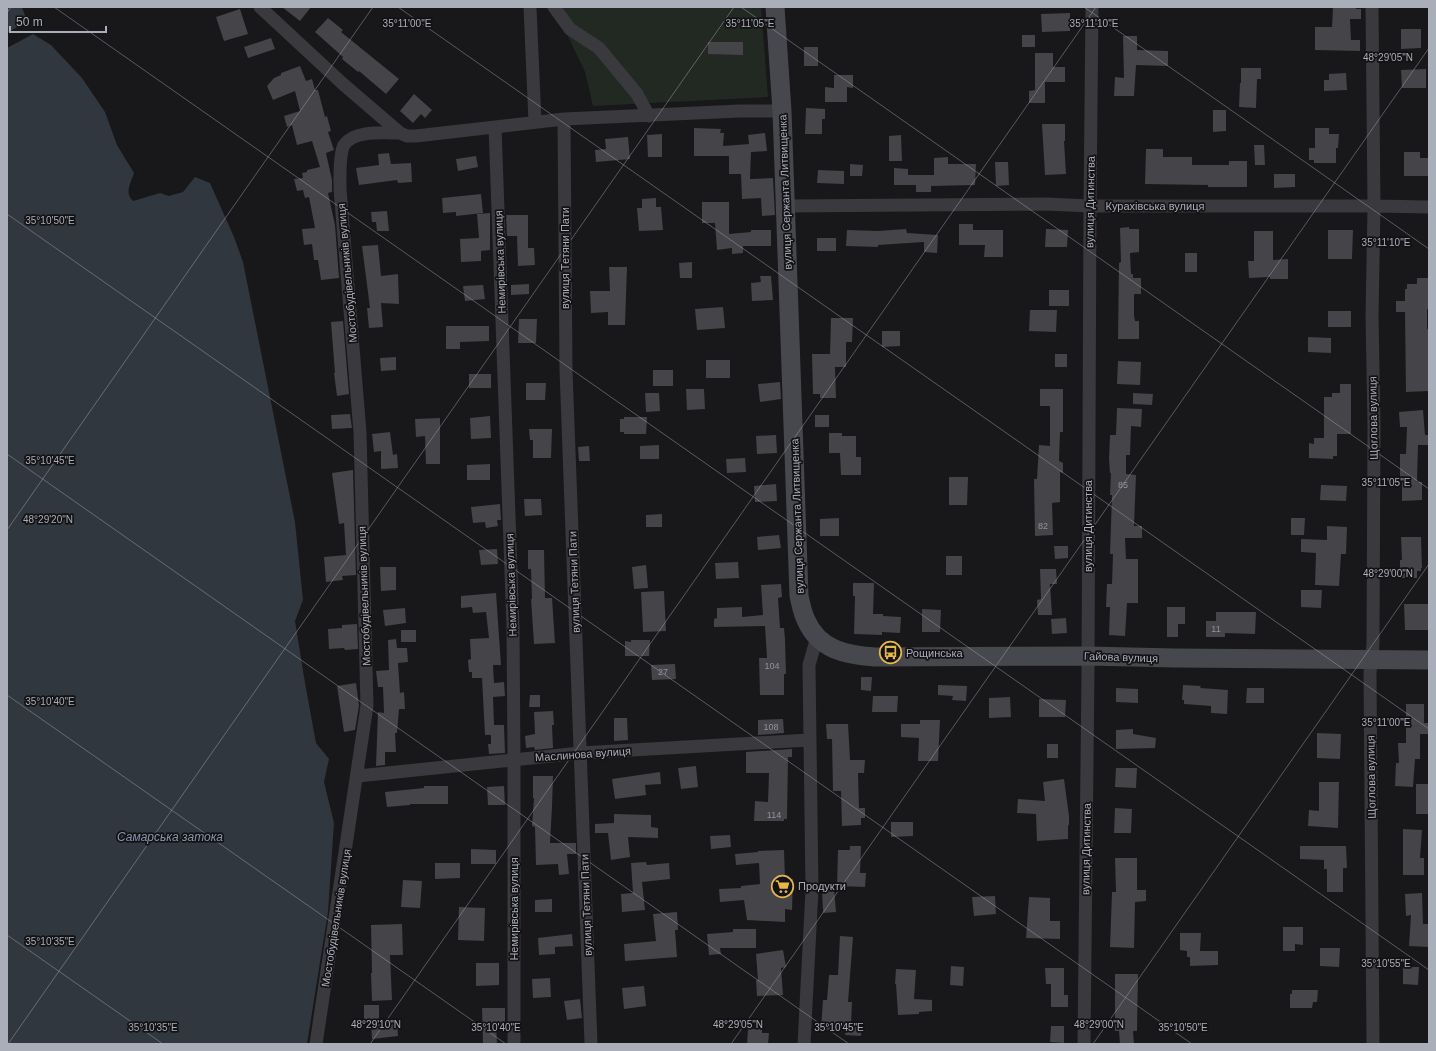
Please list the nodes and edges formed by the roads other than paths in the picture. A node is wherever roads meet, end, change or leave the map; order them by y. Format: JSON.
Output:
{"nodes":[{"id":1,"x":260,"y":7,"type":"edge"},
{"id":2,"x":530,"y":7,"type":"edge"},
{"id":3,"x":554,"y":7,"type":"edge"},
{"id":4,"x":775,"y":7,"type":"edge"},
{"id":5,"x":1092,"y":7,"type":"edge"},
{"id":6,"x":1372,"y":7,"type":"edge"},
{"id":7,"x":782,"y":111,"type":"junction"},
{"id":8,"x":649,"y":116,"type":"junction"},
{"id":9,"x":564,"y":119,"type":"junction"},
{"id":10,"x":535,"y":122,"type":"junction"},
{"id":11,"x":495,"y":127,"type":"junction"},
{"id":12,"x":400,"y":133,"type":"junction"},
{"id":13,"x":786,"y":206,"type":"junction"},
{"id":14,"x":1090,"y":206,"type":"junction"},
{"id":15,"x":1374,"y":206,"type":"junction"},
{"id":16,"x":1429,"y":208,"type":"edge"},
{"id":17,"x":817,"y":637,"type":"junction"},
{"id":18,"x":1088,"y":656,"type":"junction"},
{"id":19,"x":1371,"y":659,"type":"junction"},
{"id":20,"x":1429,"y":660,"type":"edge"},
{"id":21,"x":809,"y":740,"type":"junction"},
{"id":22,"x":580,"y":753,"type":"junction"},
{"id":23,"x":514,"y":759,"type":"junction"},
{"id":24,"x":358,"y":776,"type":"junction"},
{"id":25,"x":316,"y":1044,"type":"edge"},
{"id":26,"x":514,"y":1044,"type":"edge"},
{"id":27,"x":591,"y":1044,"type":"edge"},
{"id":28,"x":804,"y":1044,"type":"edge"},
{"id":29,"x":1084,"y":1044,"type":"edge"},
{"id":30,"x":1373,"y":1044,"type":"edge"}],
"edges":[{"from":1,"to":12,"type":"street"},
{"from":2,"to":10,"type":"street"},
{"from":3,"to":8,"type":"street"},
{"from":4,"to":7,"type":"main road","name":"вулиця Сержанта Литвищенка"},
{"from":5,"to":14,"type":"street","name":"вулиця Дитинства"},
{"from":6,"to":15,"type":"street","name":"Щоглова вулиця"},
{"from":7,"to":8,"type":"street"},
{"from":7,"to":13,"type":"main road","name":"вулиця Сержанта Литвищенка"},
{"from":8,"to":9,"type":"street"},
{"from":9,"to":10,"type":"street"},
{"from":9,"to":22,"type":"street","name":"вулиця Тетяни Пати"},
{"from":10,"to":11,"type":"street"},
{"from":11,"to":12,"type":"street"},
{"from":11,"to":23,"type":"street","name":"Немирівська вулиця"},
{"from":12,"to":24,"type":"street","name":"Мостобудівельників вулиця"},
{"from":13,"to":14,"type":"street","name":"Курахівська вулиця"},
{"from":13,"to":17,"type":"main road","name":"вулиця Сержанта Литвищенка"},
{"from":14,"to":15,"type":"street","name":"Курахівська вулиця"},
{"from":14,"to":18,"type":"street","name":"вулиця Дитинства"},
{"from":15,"to":16,"type":"street","name":"Курахівська вулиця"},
{"from":15,"to":19,"type":"street","name":"Щоглова вулиця"},
{"from":17,"to":18,"type":"main road","name":"Гайова вулиця"},
{"from":17,"to":21,"type":"street"},
{"from":18,"to":19,"type":"main road","name":"Гайова вулиця"},
{"from":18,"to":29,"type":"street","name":"вулиця Дитинства"},
{"from":19,"to":20,"type":"main road","name":"Гайова вулиця"},
{"from":19,"to":30,"type":"street","name":"Щоглова вулиця"},
{"from":21,"to":22,"type":"street","name":"Маслинова вулиця"},
{"from":21,"to":28,"type":"street"},
{"from":22,"to":23,"type":"street","name":"Маслинова вулиця"},
{"from":22,"to":27,"type":"street","name":"вулиця Тетяни Пати"},
{"from":23,"to":24,"type":"street","name":"Маслинова вулиця"},
{"from":23,"to":26,"type":"street","name":"Немирівська вулиця"},
{"from":24,"to":25,"type":"street","name":"Мостобудівельників вулиця"}]}
